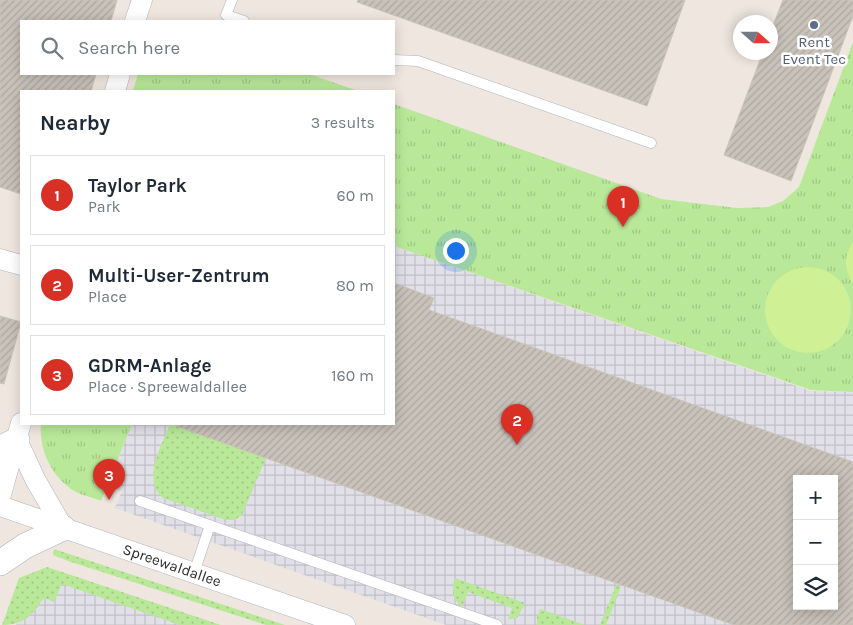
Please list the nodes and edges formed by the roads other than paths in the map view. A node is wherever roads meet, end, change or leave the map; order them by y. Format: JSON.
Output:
{"nodes":[{"id":1,"x":142,"y":0,"type":"edge"},
{"id":2,"x":232,"y":0,"type":"edge"},
{"id":3,"x":135,"y":20,"type":"edge"},
{"id":4,"x":241,"y":20,"type":"edge"},
{"id":5,"x":395,"y":60,"type":"edge"},
{"id":6,"x":120,"y":75,"type":"edge"},
{"id":7,"x":115,"y":90,"type":"edge"},
{"id":8,"x":651,"y":143,"type":"dead end"},
{"id":9,"x":0,"y":259,"type":"edge"},
{"id":10,"x":20,"y":265,"type":"edge"},
{"id":11,"x":13,"y":437,"type":"edge"},
{"id":12,"x":0,"y":498,"type":"edge"},
{"id":13,"x":140,"y":501,"type":"dead end"},
{"id":14,"x":0,"y":506,"type":"edge"},
{"id":15,"x":210,"y":525,"type":"junction"},
{"id":16,"x":63,"y":528,"type":"junction"},
{"id":17,"x":0,"y":563,"type":"edge"},
{"id":18,"x":194,"y":573,"type":"junction"},
{"id":19,"x":345,"y":625,"type":"edge"},
{"id":20,"x":497,"y":625,"type":"edge"}],
"edges":[{"from":1,"to":3,"type":"street"},
{"from":2,"to":4,"type":"lane"},
{"from":5,"to":8,"type":"lane"},
{"from":6,"to":7,"type":"street"},
{"from":9,"to":10,"type":"street"},
{"from":11,"to":12,"type":"street"},
{"from":11,"to":16,"type":"street"},
{"from":13,"to":15,"type":"lane"},
{"from":14,"to":16,"type":"street","name":"Spreewaldallee"},
{"from":15,"to":18,"type":"lane"},
{"from":15,"to":20,"type":"lane"},
{"from":16,"to":17,"type":"street"},
{"from":16,"to":18,"type":"street","name":"Spreewaldallee"},
{"from":18,"to":19,"type":"street","name":"Spreewaldallee"}]}
